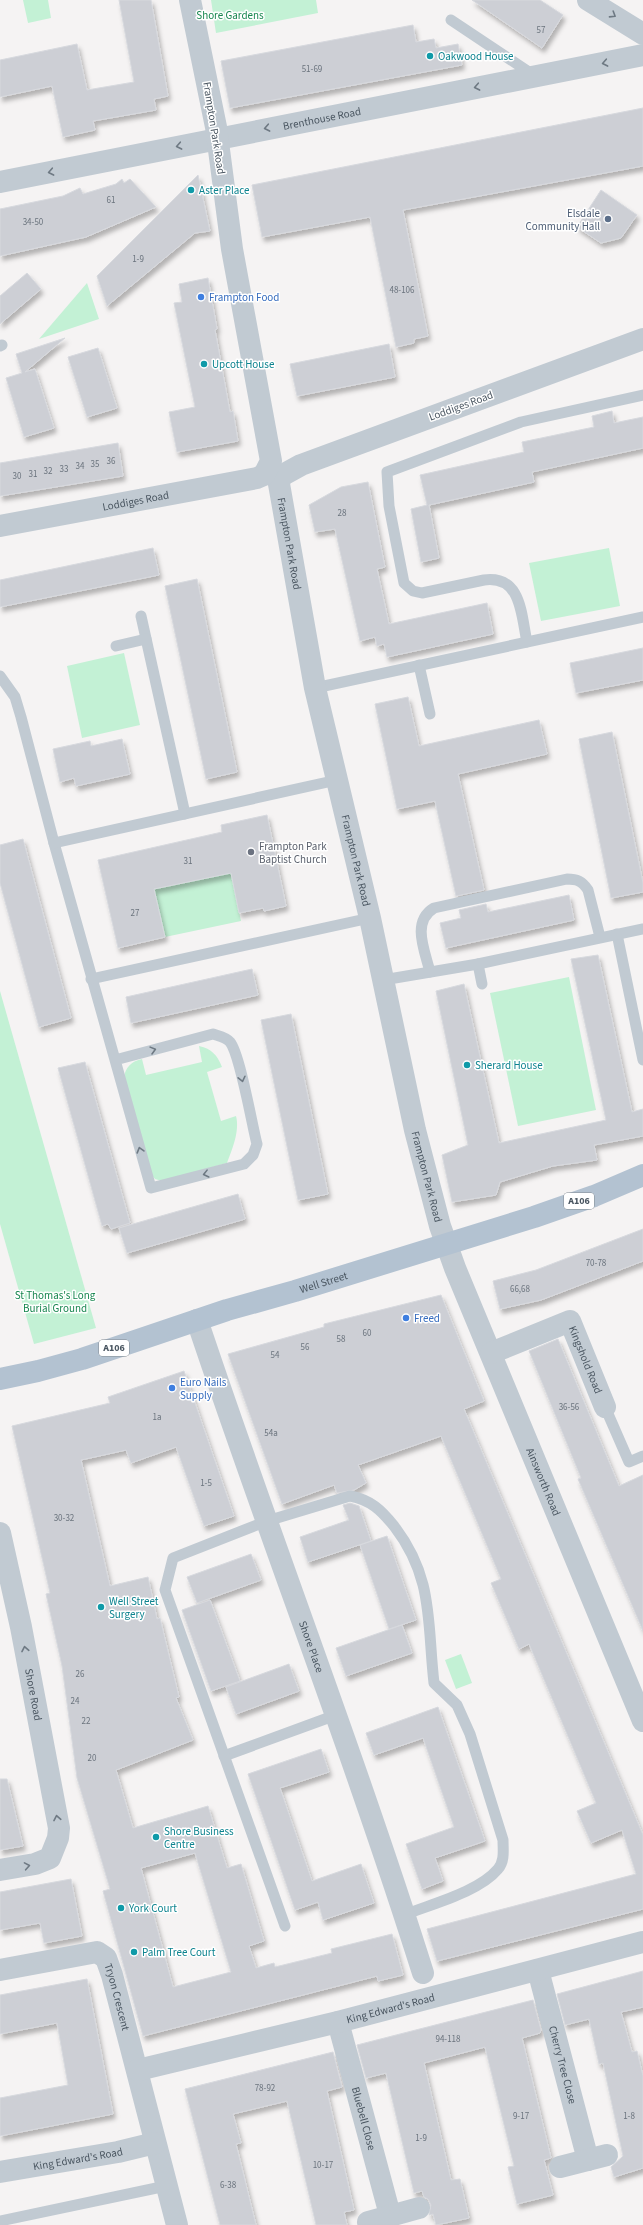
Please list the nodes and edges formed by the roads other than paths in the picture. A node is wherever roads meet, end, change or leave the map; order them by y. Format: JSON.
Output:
{"nodes":[{"id":1,"x":190,"y":0,"type":"edge"},
{"id":2,"x":588,"y":0,"type":"edge"},
{"id":3,"x":450,"y":20,"type":"dead end"},
{"id":4,"x":643,"y":34,"type":"edge"},
{"id":5,"x":643,"y":55,"type":"edge"},
{"id":6,"x":536,"y":76,"type":"junction"},
{"id":7,"x":217,"y":139,"type":"junction"},
{"id":8,"x":0,"y":182,"type":"edge"},
{"id":9,"x":643,"y":339,"type":"edge"},
{"id":10,"x":643,"y":395,"type":"edge"},
{"id":11,"x":275,"y":473,"type":"junction"},
{"id":12,"x":0,"y":526,"type":"edge"},
{"id":13,"x":141,"y":616,"type":"dead end"},
{"id":14,"x":643,"y":617,"type":"edge"},
{"id":15,"x":146,"y":640,"type":"junction"},
{"id":16,"x":527,"y":642,"type":"junction"},
{"id":17,"x":116,"y":646,"type":"dead end"},
{"id":18,"x":419,"y":665,"type":"junction"},
{"id":19,"x":0,"y":676,"type":"edge"},
{"id":20,"x":315,"y":688,"type":"junction"},
{"id":21,"x":430,"y":714,"type":"dead end"},
{"id":22,"x":337,"y":780,"type":"junction"},
{"id":23,"x":185,"y":814,"type":"junction"},
{"id":24,"x":54,"y":844,"type":"junction"},
{"id":25,"x":370,"y":918,"type":"junction"},
{"id":26,"x":643,"y":929,"type":"edge"},
{"id":27,"x":616,"y":934,"type":"junction"},
{"id":28,"x":600,"y":937,"type":"junction"},
{"id":29,"x":478,"y":964,"type":"junction"},
{"id":30,"x":430,"y":972,"type":"junction"},
{"id":31,"x":91,"y":979,"type":"junction"},
{"id":32,"x":383,"y":980,"type":"junction"},
{"id":33,"x":482,"y":984,"type":"dead end"},
{"id":34,"x":115,"y":1060,"type":"junction"},
{"id":35,"x":643,"y":1060,"type":"edge"},
{"id":36,"x":643,"y":1175,"type":"edge"},
{"id":37,"x":446,"y":1243,"type":"junction"},
{"id":38,"x":198,"y":1320,"type":"junction"},
{"id":39,"x":490,"y":1353,"type":"junction"},
{"id":40,"x":0,"y":1379,"type":"edge"},
{"id":41,"x":605,"y":1407,"type":"joint"},
{"id":42,"x":643,"y":1456,"type":"edge"},
{"id":43,"x":267,"y":1522,"type":"junction"},
{"id":44,"x":0,"y":1533,"type":"edge"},
{"id":45,"x":336,"y":1715,"type":"junction"},
{"id":46,"x":643,"y":1721,"type":"edge"},
{"id":47,"x":224,"y":1756,"type":"junction"},
{"id":48,"x":0,"y":1870,"type":"edge"},
{"id":49,"x":404,"y":1915,"type":"junction"},
{"id":50,"x":285,"y":1926,"type":"dead end"},
{"id":51,"x":643,"y":1942,"type":"edge"},
{"id":52,"x":0,"y":1970,"type":"edge"},
{"id":53,"x":538,"y":1970,"type":"junction"},
{"id":54,"x":423,"y":1974,"type":"dead end"},
{"id":55,"x":338,"y":2022,"type":"junction"},
{"id":56,"x":138,"y":2070,"type":"junction"},
{"id":57,"x":155,"y":2143,"type":"junction"},
{"id":58,"x":560,"y":2167,"type":"dead end"},
{"id":59,"x":0,"y":2172,"type":"edge"},
{"id":60,"x":166,"y":2186,"type":"junction"},
{"id":61,"x":419,"y":2208,"type":"dead end"},
{"id":62,"x":390,"y":2216,"type":"junction"},
{"id":63,"x":0,"y":2220,"type":"edge"},
{"id":64,"x":368,"y":2222,"type":"dead end"},
{"id":65,"x":178,"y":2225,"type":"edge"}],
"edges":[{"from":1,"to":7,"type":"street","name":"Frampton Park Road"},
{"from":2,"to":4,"type":"street","one_way":true},
{"from":3,"to":6,"type":"lane"},
{"from":5,"to":6,"type":"street","name":"Brenthouse Road","one_way":true},
{"from":6,"to":7,"type":"street","name":"Brenthouse Road","one_way":true},
{"from":7,"to":8,"type":"street","name":"Brenthouse Road","one_way":true},
{"from":7,"to":11,"type":"street","name":"Frampton Park Road"},
{"from":9,"to":11,"type":"street","name":"Loddiges Road"},
{"from":10,"to":16,"type":"lane"},
{"from":11,"to":12,"type":"street","name":"Loddiges Road"},
{"from":11,"to":20,"type":"street","name":"Frampton Park Road"},
{"from":13,"to":15,"type":"lane"},
{"from":14,"to":16,"type":"lane"},
{"from":15,"to":17,"type":"lane"},
{"from":15,"to":23,"type":"lane"},
{"from":16,"to":18,"type":"lane"},
{"from":18,"to":20,"type":"lane"},
{"from":18,"to":21,"type":"lane"},
{"from":19,"to":24,"type":"lane"},
{"from":20,"to":22,"type":"street","name":"Frampton Park Road"},
{"from":22,"to":23,"type":"lane"},
{"from":22,"to":25,"type":"street","name":"Frampton Park Road"},
{"from":23,"to":24,"type":"lane"},
{"from":24,"to":31,"type":"lane"},
{"from":25,"to":31,"type":"lane"},
{"from":25,"to":32,"type":"street","name":"Frampton Park Road"},
{"from":26,"to":27,"type":"lane"},
{"from":27,"to":28,"type":"lane"},
{"from":27,"to":35,"type":"lane"},
{"from":28,"to":29,"type":"lane"},
{"from":28,"to":30,"type":"lane"},
{"from":29,"to":30,"type":"lane"},
{"from":29,"to":33,"type":"lane"},
{"from":30,"to":32,"type":"lane"},
{"from":31,"to":34,"type":"lane"},
{"from":32,"to":37,"type":"street","name":"Frampton Park Road"},
{"from":34,"to":34,"type":"lane","one_way":true},
{"from":36,"to":37,"type":"main road","name":"Well Street","number":"A106"},
{"from":37,"to":38,"type":"main road","name":"Well Street","number":"A106"},
{"from":37,"to":39,"type":"street","name":"Ainsworth Road"},
{"from":38,"to":40,"type":"main road","name":"Well Street","number":"A106"},
{"from":38,"to":43,"type":"street","name":"Shore Place"},
{"from":39,"to":41,"type":"street","name":"Kingshold Road"},
{"from":39,"to":46,"type":"street","name":"Ainsworth Road"},
{"from":41,"to":42,"type":"lane","name":"Kingshold Road"},
{"from":43,"to":45,"type":"street","name":"Shore Place"},
{"from":43,"to":47,"type":"lane"},
{"from":43,"to":49,"type":"lane"},
{"from":48,"to":44,"type":"street","name":"Shore Road","one_way":true},
{"from":45,"to":47,"type":"lane"},
{"from":45,"to":49,"type":"street","name":"Shore Place"},
{"from":47,"to":50,"type":"lane"},
{"from":49,"to":54,"type":"street","name":"Shore Place"},
{"from":51,"to":53,"type":"street","name":"King Edward's Road"},
{"from":52,"to":56,"type":"street","name":"Tryon Crescent"},
{"from":53,"to":55,"type":"street","name":"King Edward's Road"},
{"from":53,"to":58,"type":"street","name":"Cherry Tree Close"},
{"from":55,"to":56,"type":"street","name":"King Edward's Road"},
{"from":55,"to":62,"type":"street","name":"Bluebell Close"},
{"from":56,"to":57,"type":"street","name":"Tryon Crescent"},
{"from":57,"to":59,"type":"street","name":"King Edward's Road"},
{"from":57,"to":60,"type":"street","name":"Tryon Crescent"},
{"from":60,"to":63,"type":"lane"},
{"from":60,"to":65,"type":"street","name":"Tryon Crescent"},
{"from":61,"to":62,"type":"street"},
{"from":62,"to":64,"type":"street"}]}
